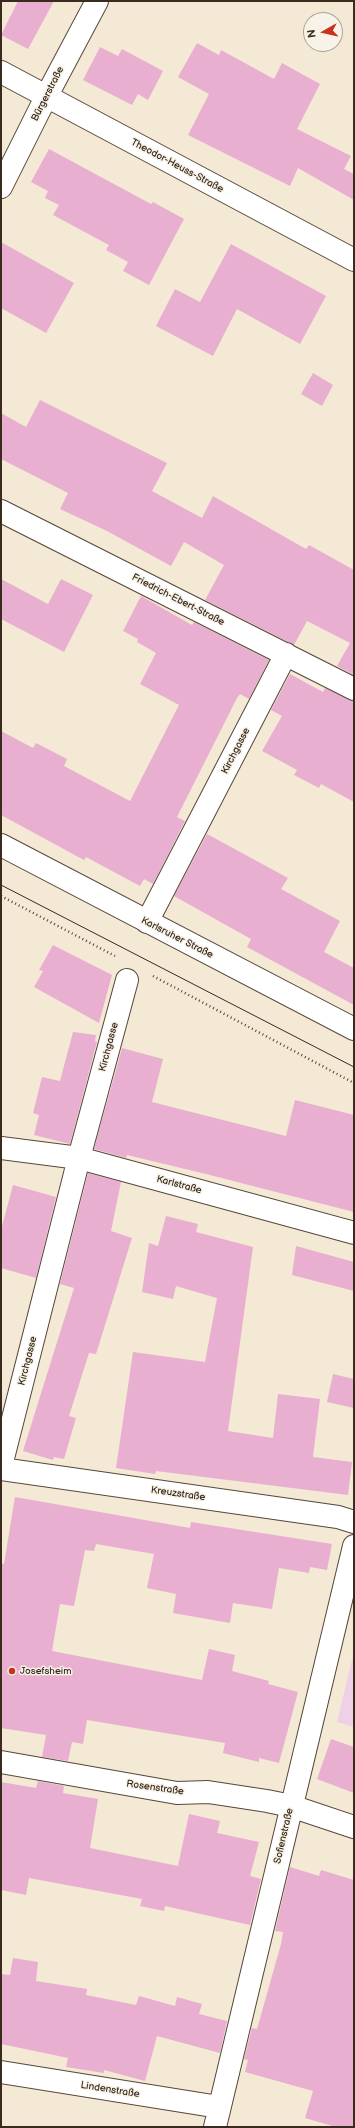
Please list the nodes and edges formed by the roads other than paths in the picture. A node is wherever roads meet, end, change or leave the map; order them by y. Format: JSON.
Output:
{"nodes":[{"id":1,"x":97,"y":1,"type":"edge"},
{"id":2,"x":1,"y":72,"type":"edge"},
{"id":3,"x":46,"y":97,"type":"junction"},
{"id":4,"x":1,"y":187,"type":"edge"},
{"id":5,"x":354,"y":260,"type":"edge"},
{"id":6,"x":1,"y":511,"type":"edge"},
{"id":7,"x":286,"y":654,"type":"junction"},
{"id":8,"x":354,"y":690,"type":"edge"},
{"id":9,"x":1,"y":845,"type":"edge"},
{"id":10,"x":147,"y":922,"type":"junction"},
{"id":11,"x":130,"y":973,"type":"road end"},
{"id":12,"x":354,"y":1029,"type":"edge"},
{"id":13,"x":1,"y":1148,"type":"edge"},
{"id":14,"x":79,"y":1158,"type":"junction"},
{"id":15,"x":354,"y":1233,"type":"edge"},
{"id":16,"x":1,"y":1468,"type":"edge"},
{"id":17,"x":354,"y":1522,"type":"edge"},
{"id":18,"x":354,"y":1546,"type":"edge"},
{"id":19,"x":1,"y":1762,"type":"edge"},
{"id":20,"x":291,"y":1806,"type":"junction"},
{"id":21,"x":354,"y":1827,"type":"edge"},
{"id":22,"x":1,"y":2072,"type":"edge"},
{"id":23,"x":217,"y":2117,"type":"edge"}],
"edges":[{"from":1,"to":3,"type":"street","name":"Bürgerstraße"},
{"from":2,"to":3,"type":"street","name":"Theodor-Heuss-Straße"},
{"from":3,"to":4,"type":"street","name":"Bürgerstraße"},
{"from":3,"to":5,"type":"street","name":"Theodor-Heuss-Straße"},
{"from":6,"to":7,"type":"street","name":"Friedrich-Ebert-Straße"},
{"from":7,"to":8,"type":"street","name":"Friedrich-Ebert-Straße"},
{"from":7,"to":10,"type":"street","name":"Kirchgasse"},
{"from":9,"to":10,"type":"street","name":"Karlsruher Straße"},
{"from":10,"to":12,"type":"street","name":"Karlsruher Straße"},
{"from":11,"to":14,"type":"street","name":"Kirchgasse"},
{"from":13,"to":14,"type":"street","name":"Karlstraße"},
{"from":14,"to":15,"type":"street","name":"Karlstraße"},
{"from":14,"to":16,"type":"street","name":"Kirchgasse"},
{"from":16,"to":17,"type":"street","name":"Kreuzstraße"},
{"from":18,"to":20,"type":"street","name":"Sofienstraße"},
{"from":19,"to":20,"type":"street","name":"Rosenstraße"},
{"from":20,"to":21,"type":"street","name":"Rosenstraße"},
{"from":20,"to":23,"type":"street","name":"Sofienstraße"},
{"from":22,"to":23,"type":"street","name":"Lindenstraße"}]}
